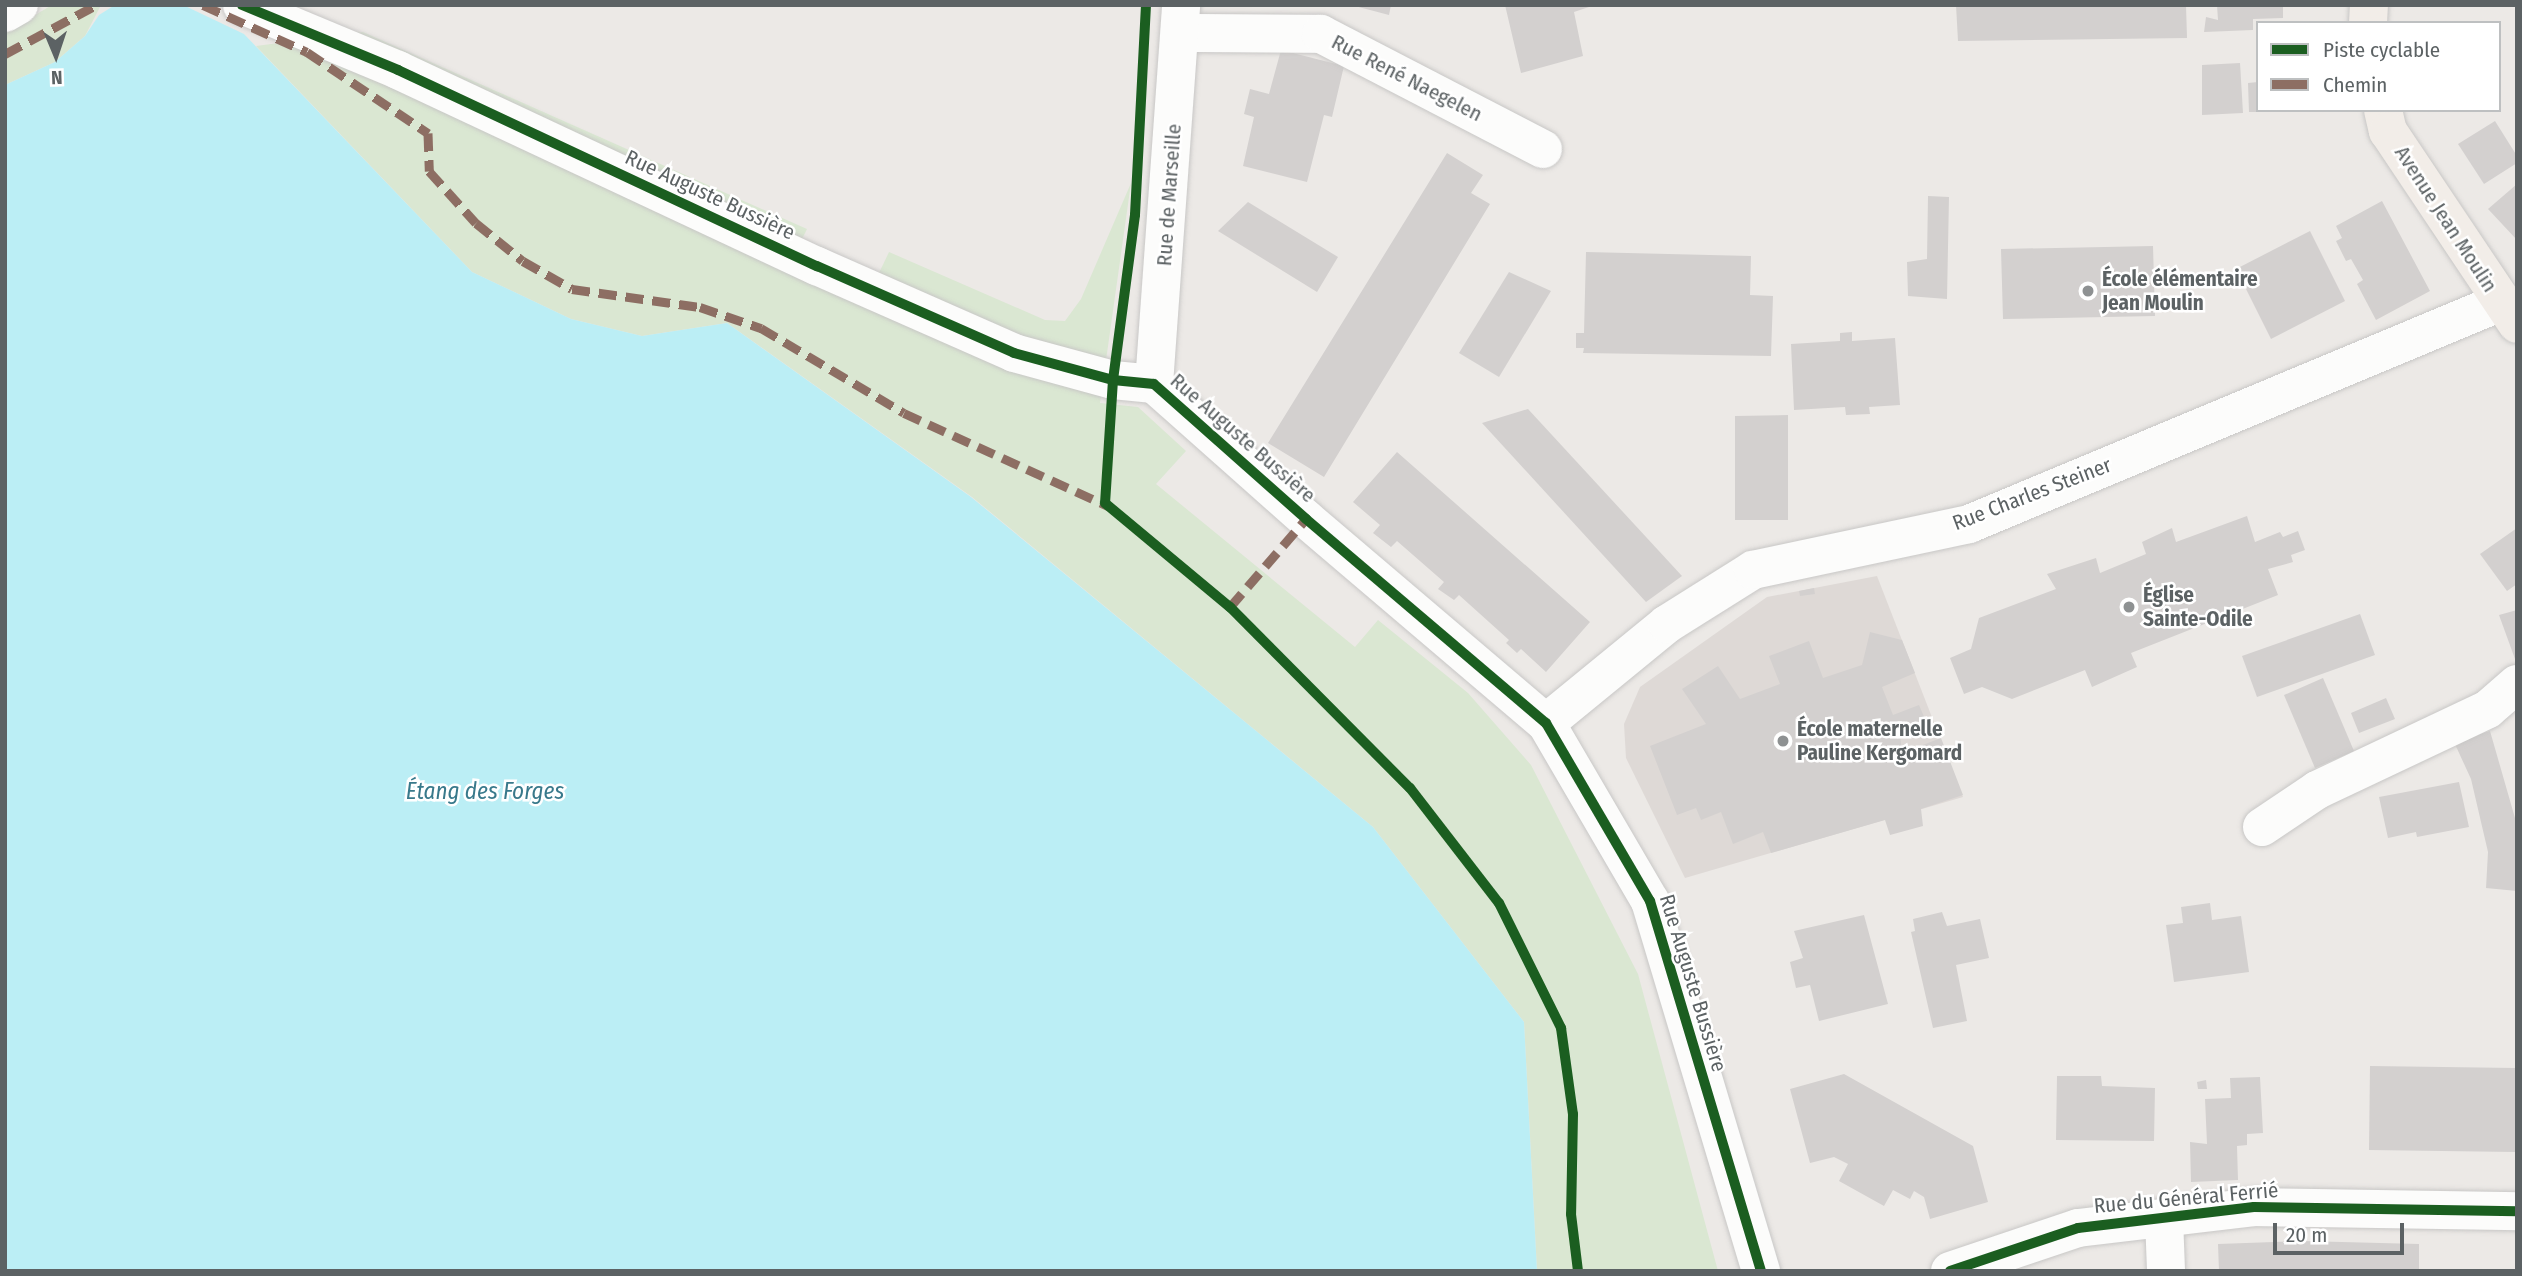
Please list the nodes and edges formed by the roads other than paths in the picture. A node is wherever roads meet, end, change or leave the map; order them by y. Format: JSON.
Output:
{"nodes":[{"id":1,"x":19,"y":5,"type":"edge"},
{"id":2,"x":242,"y":5,"type":"edge"},
{"id":3,"x":5,"y":13,"type":"edge"},
{"id":4,"x":1181,"y":19,"type":"edge"},
{"id":5,"x":2383,"y":112,"type":"edge"},
{"id":6,"x":1544,"y":149,"type":"dead end"},
{"id":7,"x":2509,"y":313,"type":"edge"},
{"id":8,"x":1154,"y":384,"type":"junction"},
{"id":9,"x":2517,"y":684,"type":"edge"},
{"id":10,"x":1546,"y":723,"type":"junction"},
{"id":11,"x":2262,"y":827,"type":"dead end"},
{"id":12,"x":2517,"y":1211,"type":"edge"},
{"id":13,"x":2164,"y":1218,"type":"junction"},
{"id":14,"x":1761,"y":1271,"type":"edge"},
{"id":15,"x":1950,"y":1271,"type":"edge"},
{"id":16,"x":2166,"y":1271,"type":"edge"}],
"edges":[{"from":1,"to":3,"type":"street"},
{"from":2,"to":8,"type":"street","name":"Rue Auguste Bussière"},
{"from":4,"to":6,"type":"street","name":"Rue René Naegelen"},
{"from":4,"to":8,"type":"street","name":"Rue de Marseille"},
{"from":5,"to":7,"type":"main road","name":"Avenue Jean Moulin"},
{"from":7,"to":10,"type":"street","name":"Rue Charles Steiner"},
{"from":8,"to":10,"type":"street","name":"Rue Auguste Bussière"},
{"from":9,"to":11,"type":"street"},
{"from":10,"to":14,"type":"street","name":"Rue Auguste Bussière"},
{"from":12,"to":13,"type":"street","name":"Rue du Général Ferrié"},
{"from":13,"to":15,"type":"street","name":"Rue du Général Ferrié"},
{"from":13,"to":16,"type":"street"}]}
